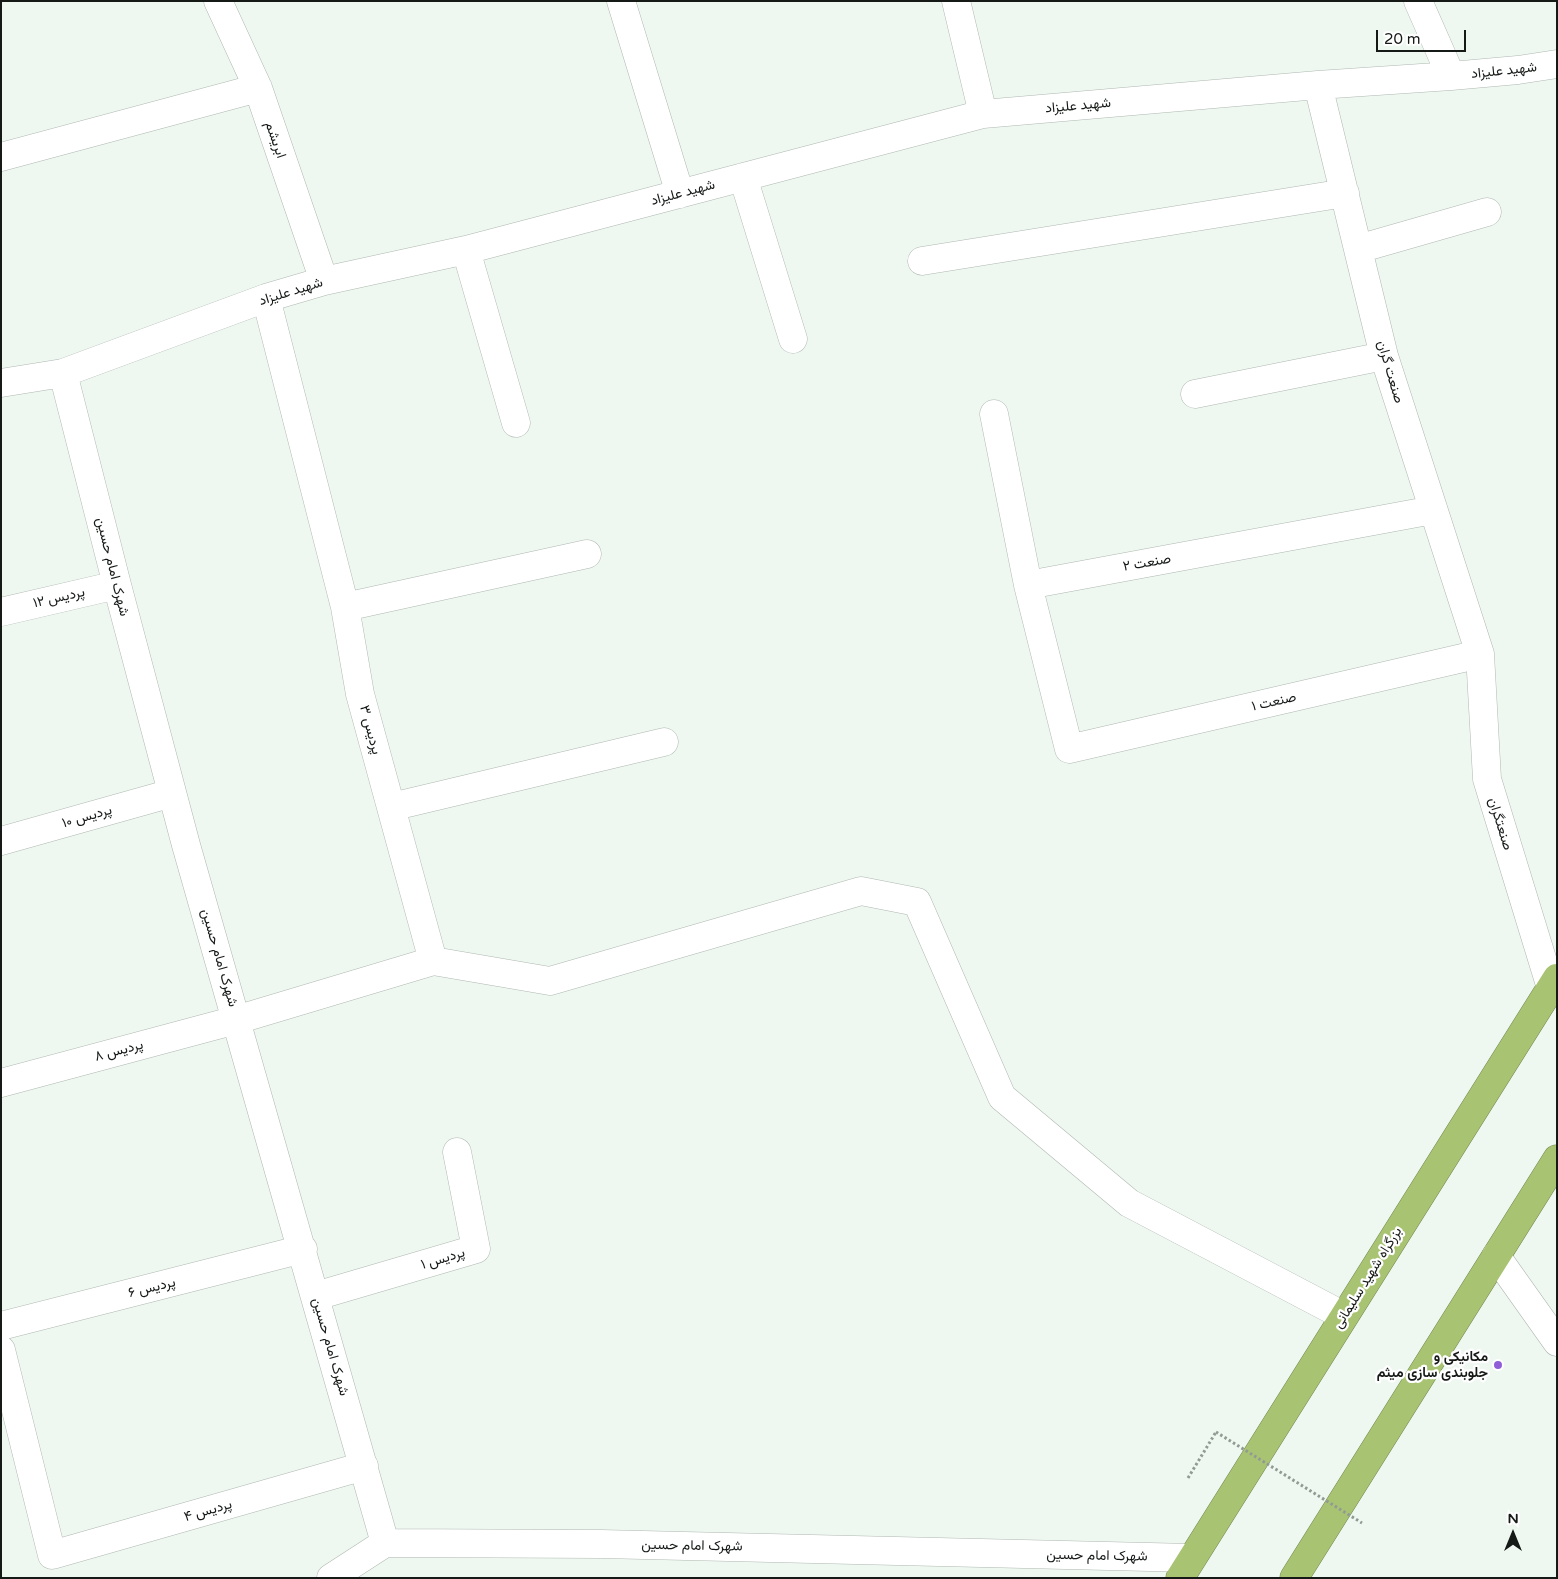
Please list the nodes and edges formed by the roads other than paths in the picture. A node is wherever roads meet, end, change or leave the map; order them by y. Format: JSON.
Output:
{"nodes":[{"id":1,"x":218,"y":1,"type":"edge"},
{"id":2,"x":621,"y":1,"type":"edge"},
{"id":3,"x":956,"y":1,"type":"edge"},
{"id":4,"x":1418,"y":1,"type":"edge"},
{"id":5,"x":1557,"y":64,"type":"edge"},
{"id":6,"x":1451,"y":76,"type":"junction"},
{"id":7,"x":1318,"y":85,"type":"junction"},
{"id":8,"x":258,"y":88,"type":"junction"},
{"id":9,"x":982,"y":114,"type":"junction"},
{"id":10,"x":1,"y":157,"type":"edge"},
{"id":11,"x":743,"y":177,"type":"junction"},
{"id":12,"x":1345,"y":193,"type":"junction"},
{"id":13,"x":680,"y":194,"type":"junction"},
{"id":14,"x":1487,"y":212,"type":"dead end"},
{"id":15,"x":1358,"y":249,"type":"junction"},
{"id":16,"x":466,"y":250,"type":"junction"},
{"id":17,"x":922,"y":261,"type":"dead end"},
{"id":18,"x":324,"y":281,"type":"junction"},
{"id":19,"x":266,"y":298,"type":"junction"},
{"id":20,"x":793,"y":339,"type":"dead end"},
{"id":21,"x":1384,"y":356,"type":"junction"},
{"id":22,"x":64,"y":373,"type":"junction"},
{"id":23,"x":1,"y":383,"type":"edge"},
{"id":24,"x":1195,"y":394,"type":"dead end"},
{"id":25,"x":994,"y":414,"type":"dead end"},
{"id":26,"x":516,"y":423,"type":"dead end"},
{"id":27,"x":1433,"y":510,"type":"junction"},
{"id":28,"x":587,"y":554,"type":"dead end"},
{"id":29,"x":116,"y":585,"type":"junction"},
{"id":30,"x":1028,"y":585,"type":"junction"},
{"id":31,"x":345,"y":607,"type":"junction"},
{"id":32,"x":1,"y":612,"type":"edge"},
{"id":33,"x":1480,"y":654,"type":"junction"},
{"id":34,"x":664,"y":742,"type":"dead end"},
{"id":35,"x":172,"y":793,"type":"junction"},
{"id":36,"x":391,"y":807,"type":"junction"},
{"id":37,"x":1,"y":841,"type":"edge"},
{"id":38,"x":433,"y":961,"type":"junction"},
{"id":39,"x":1554,"y":983,"type":"edge"},
{"id":40,"x":236,"y":1020,"type":"junction"},
{"id":41,"x":1,"y":1083,"type":"edge"},
{"id":42,"x":457,"y":1152,"type":"dead end"},
{"id":43,"x":1557,"y":1159,"type":"edge"},
{"id":44,"x":302,"y":1249,"type":"junction"},
{"id":45,"x":1496,"y":1256,"type":"junction"},
{"id":46,"x":316,"y":1296,"type":"junction"},
{"id":47,"x":1344,"y":1316,"type":"junction"},
{"id":48,"x":1,"y":1326,"type":"edge"},
{"id":49,"x":1557,"y":1342,"type":"edge"},
{"id":50,"x":1,"y":1350,"type":"edge"},
{"id":51,"x":364,"y":1466,"type":"junction"},
{"id":52,"x":385,"y":1543,"type":"junction"},
{"id":53,"x":1186,"y":1568,"type":"edge"},
{"id":54,"x":331,"y":1578,"type":"edge"},
{"id":55,"x":1294,"y":1578,"type":"edge"}],
"edges":[{"from":1,"to":8,"type":"street","name":"ابریشم"},
{"from":2,"to":13,"type":"street"},
{"from":3,"to":9,"type":"street"},
{"from":4,"to":6,"type":"street"},
{"from":5,"to":6,"type":"street","name":"شهید علیزاد"},
{"from":6,"to":7,"type":"street","name":"شهید علیزاد"},
{"from":7,"to":9,"type":"street","name":"شهید علیزاد"},
{"from":7,"to":12,"type":"street","name":"صنعت گران"},
{"from":8,"to":10,"type":"street"},
{"from":8,"to":18,"type":"street","name":"ابریشم"},
{"from":9,"to":11,"type":"street","name":"شهید علیزاد"},
{"from":11,"to":13,"type":"street","name":"شهید علیزاد"},
{"from":11,"to":20,"type":"street"},
{"from":12,"to":15,"type":"street","name":"صنعت گران"},
{"from":12,"to":17,"type":"street"},
{"from":13,"to":16,"type":"street","name":"شهید علیزاد"},
{"from":14,"to":15,"type":"street"},
{"from":15,"to":21,"type":"street","name":"صنعت گران"},
{"from":16,"to":18,"type":"street","name":"شهید علیزاد"},
{"from":16,"to":26,"type":"street"},
{"from":18,"to":19,"type":"street","name":"شهید علیزاد"},
{"from":19,"to":22,"type":"street","name":"شهید علیزاد"},
{"from":19,"to":31,"type":"street","name":"پردیس ۳"},
{"from":21,"to":24,"type":"street"},
{"from":21,"to":27,"type":"street","name":"صنعت گران"},
{"from":22,"to":23,"type":"street","name":"شهید علیزاد"},
{"from":22,"to":29,"type":"street","name":"شهرک امام حسین"},
{"from":25,"to":30,"type":"street"},
{"from":27,"to":30,"type":"street","name":"صنعت ۲"},
{"from":27,"to":33,"type":"street","name":"صنعت گران"},
{"from":28,"to":31,"type":"street"},
{"from":29,"to":32,"type":"street","name":"پردیس ۱۲"},
{"from":29,"to":35,"type":"street","name":"شهرک امام حسین"},
{"from":30,"to":33,"type":"street","name":"صنعت ۱"},
{"from":31,"to":36,"type":"street","name":"پردیس ۳"},
{"from":33,"to":39,"type":"street","name":"صنعتگران"},
{"from":34,"to":36,"type":"street"},
{"from":35,"to":37,"type":"street","name":"پردیس ۱۰"},
{"from":35,"to":40,"type":"street","name":"شهرک امام حسین"},
{"from":36,"to":38,"type":"street","name":"پردیس ۳"},
{"from":38,"to":40,"type":"street"},
{"from":38,"to":47,"type":"street"},
{"from":39,"to":47,"type":"highway","name":"بزرگراه شهید سلیمانی"},
{"from":40,"to":41,"type":"street","name":"پردیس ۸"},
{"from":40,"to":44,"type":"street","name":"شهرک امام حسین"},
{"from":42,"to":46,"type":"street","name":"پردیس ۱"},
{"from":43,"to":45,"type":"highway"},
{"from":44,"to":46,"type":"street","name":"شهرک امام حسین"},
{"from":44,"to":48,"type":"street","name":"پردیس ۶"},
{"from":45,"to":49,"type":"street"},
{"from":45,"to":55,"type":"highway"},
{"from":46,"to":51,"type":"street","name":"شهرک امام حسین"},
{"from":47,"to":53,"type":"highway","name":"بزرگراه شهید سلیمانی"},
{"from":50,"to":51,"type":"street","name":"پردیس ۴"},
{"from":51,"to":52,"type":"street","name":"شهرک امام حسین"},
{"from":52,"to":53,"type":"street","name":"شهرک امام حسین"},
{"from":52,"to":54,"type":"street"}]}
